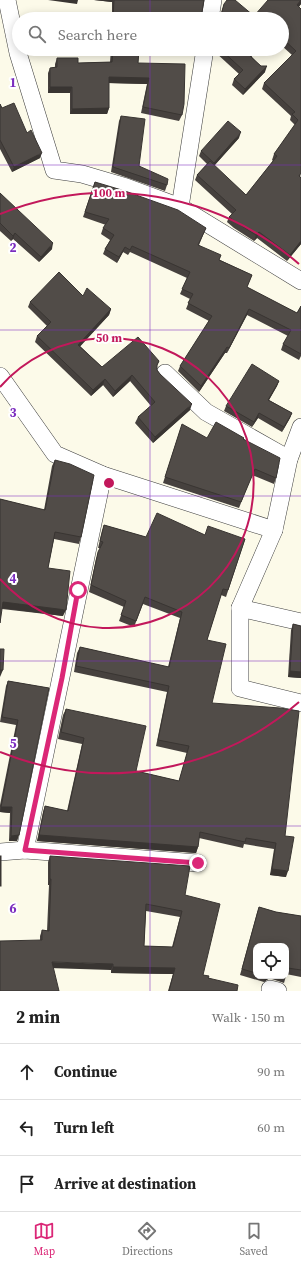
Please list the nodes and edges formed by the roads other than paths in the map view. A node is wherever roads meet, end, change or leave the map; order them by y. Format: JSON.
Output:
{"nodes":[{"id":1,"x":7,"y":0,"type":"edge"},
{"id":2,"x":213,"y":0,"type":"edge"},
{"id":3,"x":211,"y":12,"type":"edge"},
{"id":4,"x":12,"y":24,"type":"edge"},
{"id":5,"x":19,"y":56,"type":"edge"},
{"id":6,"x":204,"y":56,"type":"edge"},
{"id":7,"x":180,"y":207,"type":"junction"},
{"id":8,"x":301,"y":281,"type":"edge"},
{"id":9,"x":165,"y":373,"type":"dead end"},
{"id":10,"x":0,"y":376,"type":"edge"},
{"id":11,"x":301,"y":427,"type":"edge"},
{"id":12,"x":290,"y":459,"type":"junction"},
{"id":13,"x":104,"y":475,"type":"junction"},
{"id":14,"x":274,"y":530,"type":"junction"},
{"id":15,"x":240,"y":608,"type":"junction"},
{"id":16,"x":301,"y":622,"type":"edge"},
{"id":17,"x":301,"y":703,"type":"edge"},
{"id":18,"x":25,"y":850,"type":"junction"},
{"id":19,"x":0,"y":852,"type":"edge"},
{"id":20,"x":198,"y":863,"type":"dead end"}],
"edges":[{"from":1,"to":4,"type":"street"},
{"from":2,"to":3,"type":"street"},
{"from":5,"to":7,"type":"street"},
{"from":6,"to":7,"type":"street"},
{"from":7,"to":8,"type":"street"},
{"from":9,"to":12,"type":"street"},
{"from":10,"to":13,"type":"street"},
{"from":11,"to":12,"type":"street"},
{"from":12,"to":14,"type":"street"},
{"from":13,"to":14,"type":"street"},
{"from":13,"to":18,"type":"street"},
{"from":14,"to":15,"type":"street"},
{"from":15,"to":16,"type":"street"},
{"from":15,"to":17,"type":"street"},
{"from":18,"to":19,"type":"street"},
{"from":18,"to":20,"type":"street"}]}
